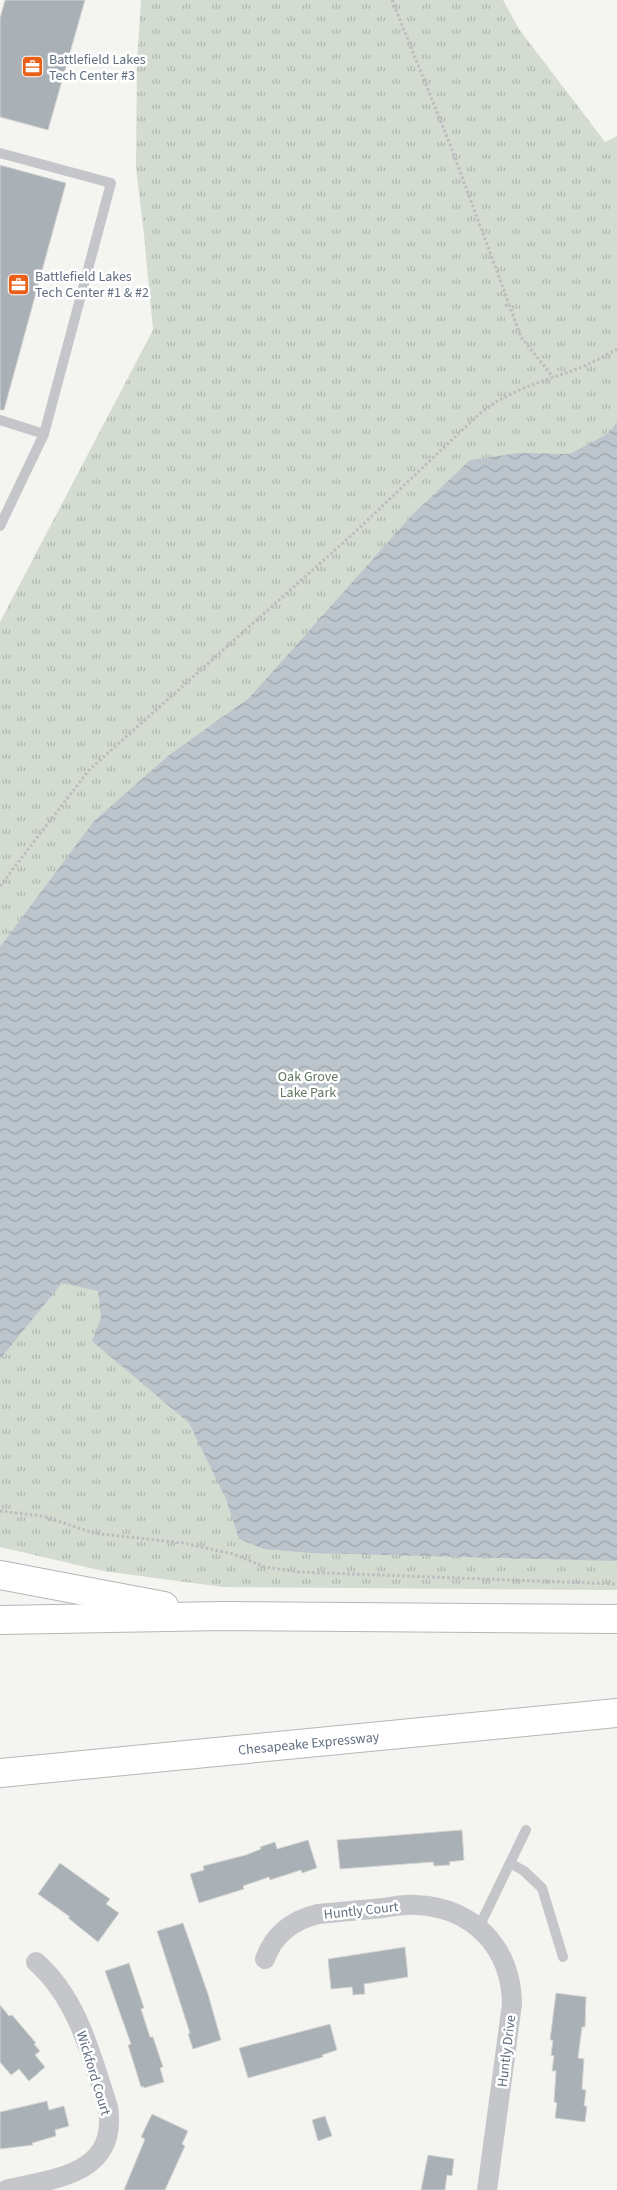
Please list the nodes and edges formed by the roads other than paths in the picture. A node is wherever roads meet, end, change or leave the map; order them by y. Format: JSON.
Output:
{"nodes":[{"id":1,"x":0,"y":153,"type":"edge"},
{"id":2,"x":0,"y":420,"type":"edge"},
{"id":3,"x":44,"y":434,"type":"junction"},
{"id":4,"x":0,"y":526,"type":"edge"},
{"id":5,"x":0,"y":1575,"type":"edge"},
{"id":6,"x":222,"y":1616,"type":"junction"},
{"id":7,"x":617,"y":1619,"type":"edge"},
{"id":8,"x":0,"y":1620,"type":"edge"},
{"id":9,"x":617,"y":1713,"type":"edge"},
{"id":10,"x":1,"y":1773,"type":"edge"},
{"id":11,"x":526,"y":1830,"type":"dead end"},
{"id":12,"x":510,"y":1863,"type":"junction"},
{"id":13,"x":476,"y":1926,"type":"junction"},
{"id":14,"x":563,"y":1957,"type":"dead end"},
{"id":15,"x":266,"y":1959,"type":"dead end"},
{"id":16,"x":36,"y":1962,"type":"dead end"},
{"id":17,"x":6,"y":2190,"type":"edge"},
{"id":18,"x":487,"y":2190,"type":"edge"}],
"edges":[{"from":1,"to":3,"type":"lane"},
{"from":2,"to":3,"type":"lane"},
{"from":3,"to":4,"type":"lane"},
{"from":5,"to":6,"type":"highway"},
{"from":6,"to":7,"type":"highway"},
{"from":6,"to":8,"type":"highway"},
{"from":9,"to":10,"type":"highway","name":"Chesapeake Expressway"},
{"from":11,"to":12,"type":"lane"},
{"from":12,"to":13,"type":"lane"},
{"from":12,"to":14,"type":"lane"},
{"from":13,"to":15,"type":"street","name":"Huntly Court"},
{"from":13,"to":18,"type":"street","name":"Huntly Drive"},
{"from":16,"to":17,"type":"street","name":"Wickford Court"}]}
